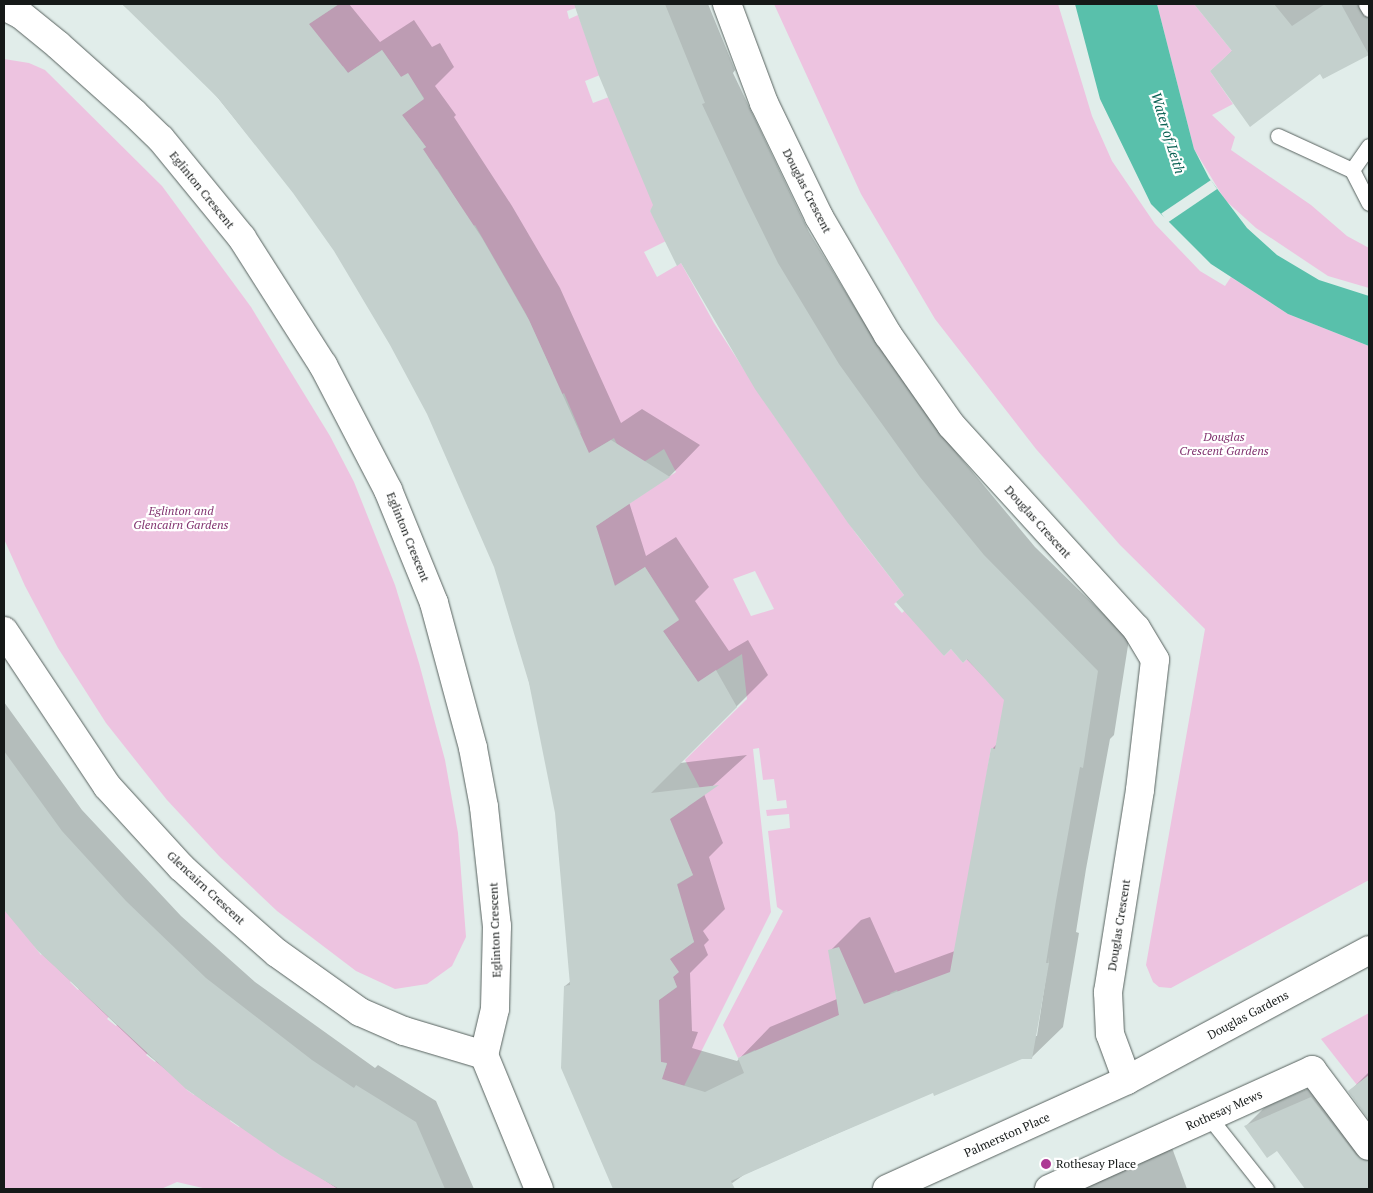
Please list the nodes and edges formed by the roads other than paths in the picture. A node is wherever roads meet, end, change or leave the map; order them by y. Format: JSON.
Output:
{"nodes":[{"id":1,"x":727,"y":4,"type":"edge"},
{"id":2,"x":1366,"y":4,"type":"edge"},
{"id":3,"x":4,"y":6,"type":"edge"},
{"id":4,"x":1369,"y":9,"type":"edge"},
{"id":5,"x":1278,"y":136,"type":"dead end"},
{"id":6,"x":1369,"y":146,"type":"edge"},
{"id":7,"x":1352,"y":170,"type":"junction"},
{"id":8,"x":1369,"y":203,"type":"edge"},
{"id":9,"x":4,"y":631,"type":"edge"},
{"id":10,"x":1369,"y":950,"type":"edge"},
{"id":11,"x":484,"y":1055,"type":"junction"},
{"id":12,"x":1126,"y":1080,"type":"junction"},
{"id":13,"x":1209,"y":1117,"type":"junction"},
{"id":14,"x":1369,"y":1146,"type":"edge"},
{"id":15,"x":895,"y":1188,"type":"edge"},
{"id":16,"x":539,"y":1189,"type":"edge"},
{"id":17,"x":1050,"y":1189,"type":"edge"},
{"id":18,"x":1266,"y":1189,"type":"edge"}],
"edges":[{"from":1,"to":12,"type":"street","name":"Douglas Crescent"},
{"from":2,"to":4,"type":"lane"},
{"from":3,"to":11,"type":"street","name":"Eglinton Crescent"},
{"from":5,"to":7,"type":"lane"},
{"from":6,"to":7,"type":"lane"},
{"from":7,"to":8,"type":"lane"},
{"from":9,"to":11,"type":"street","name":"Glencairn Crescent"},
{"from":10,"to":12,"type":"street","name":"Douglas Gardens"},
{"from":11,"to":16,"type":"street"},
{"from":12,"to":15,"type":"street","name":"Palmerston Place"},
{"from":13,"to":14,"type":"street","name":"Rothesay Mews"},
{"from":13,"to":17,"type":"street","name":"Rothesay Mews"},
{"from":13,"to":18,"type":"lane"}]}
